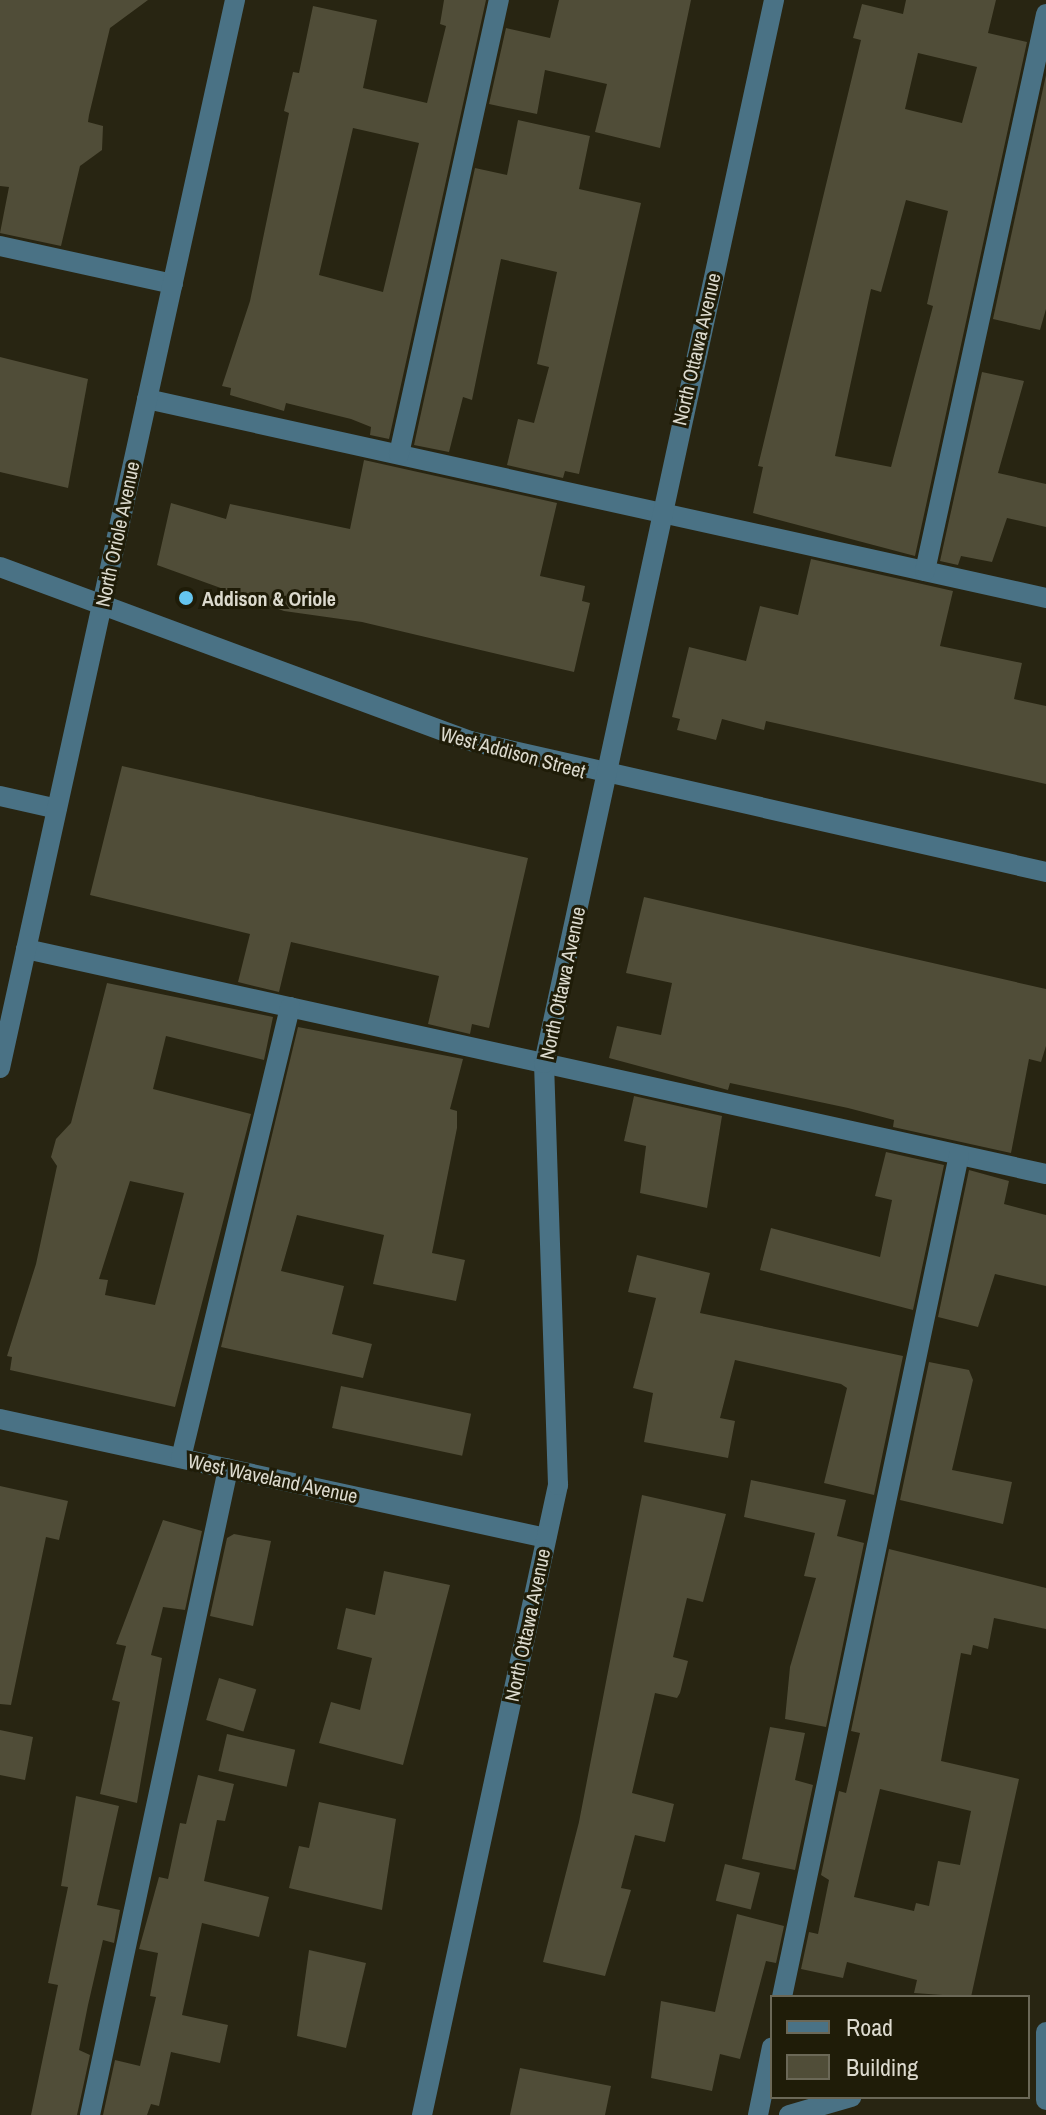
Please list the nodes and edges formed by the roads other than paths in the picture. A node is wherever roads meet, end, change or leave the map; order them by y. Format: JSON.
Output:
{"nodes":[{"id":1,"x":235,"y":0,"type":"edge"},
{"id":2,"x":499,"y":0,"type":"edge"},
{"id":3,"x":774,"y":0,"type":"edge"},
{"id":4,"x":1046,"y":14,"type":"edge"},
{"id":5,"x":0,"y":246,"type":"edge"},
{"id":6,"x":173,"y":284,"type":"junction"},
{"id":7,"x":147,"y":399,"type":"junction"},
{"id":8,"x":399,"y":454,"type":"junction"},
{"id":9,"x":660,"y":512,"type":"junction"},
{"id":10,"x":0,"y":567,"type":"edge"},
{"id":11,"x":925,"y":571,"type":"junction"},
{"id":12,"x":1046,"y":598,"type":"edge"},
{"id":13,"x":101,"y":608,"type":"junction"},
{"id":14,"x":606,"y":777,"type":"junction"},
{"id":15,"x":0,"y":796,"type":"edge"},
{"id":16,"x":57,"y":809,"type":"junction"},
{"id":17,"x":1046,"y":872,"type":"edge"},
{"id":18,"x":26,"y":949,"type":"junction"},
{"id":19,"x":290,"y":1007,"type":"junction"},
{"id":20,"x":544,"y":1063,"type":"junction"},
{"id":21,"x":0,"y":1068,"type":"edge"},
{"id":22,"x":959,"y":1155,"type":"junction"},
{"id":23,"x":1046,"y":1174,"type":"edge"},
{"id":24,"x":0,"y":1419,"type":"edge"},
{"id":25,"x":181,"y":1458,"type":"junction"},
{"id":26,"x":228,"y":1469,"type":"junction"},
{"id":27,"x":546,"y":1538,"type":"junction"},
{"id":28,"x":782,"y":1995,"type":"edge"},
{"id":29,"x":1046,"y":2035,"type":"edge"},
{"id":30,"x":770,"y":2057,"type":"edge"},
{"id":31,"x":1038,"y":2090,"type":"edge"},
{"id":32,"x":844,"y":2099,"type":"edge"},
{"id":33,"x":90,"y":2115,"type":"edge"},
{"id":34,"x":422,"y":2115,"type":"edge"},
{"id":35,"x":758,"y":2115,"type":"edge"},
{"id":36,"x":789,"y":2115,"type":"edge"}],
"edges":[{"from":1,"to":6,"type":"street","name":"North Oriole Avenue"},
{"from":2,"to":8,"type":"street"},
{"from":3,"to":9,"type":"street","name":"North Ottawa Avenue"},
{"from":4,"to":11,"type":"street"},
{"from":5,"to":6,"type":"street"},
{"from":6,"to":7,"type":"street","name":"North Oriole Avenue"},
{"from":7,"to":8,"type":"street"},
{"from":7,"to":13,"type":"street","name":"North Oriole Avenue"},
{"from":8,"to":9,"type":"street"},
{"from":9,"to":11,"type":"street"},
{"from":9,"to":14,"type":"street","name":"North Ottawa Avenue"},
{"from":10,"to":13,"type":"street","name":"West Addison Street"},
{"from":11,"to":12,"type":"street"},
{"from":13,"to":14,"type":"street","name":"West Addison Street"},
{"from":13,"to":16,"type":"street","name":"North Oriole Avenue"},
{"from":14,"to":17,"type":"street","name":"West Addison Street"},
{"from":14,"to":20,"type":"street","name":"North Ottawa Avenue"},
{"from":15,"to":16,"type":"street"},
{"from":16,"to":18,"type":"street","name":"North Oriole Avenue"},
{"from":18,"to":19,"type":"street"},
{"from":18,"to":21,"type":"street","name":"North Oriole Avenue"},
{"from":19,"to":20,"type":"street"},
{"from":19,"to":25,"type":"street"},
{"from":20,"to":22,"type":"street"},
{"from":20,"to":27,"type":"street","name":"North Ottawa Avenue"},
{"from":22,"to":23,"type":"street"},
{"from":22,"to":28,"type":"street"},
{"from":24,"to":25,"type":"street","name":"West Waveland Avenue"},
{"from":25,"to":26,"type":"street","name":"West Waveland Avenue"},
{"from":26,"to":27,"type":"street","name":"West Waveland Avenue"},
{"from":26,"to":33,"type":"street"},
{"from":27,"to":34,"type":"street","name":"North Ottawa Avenue"},
{"from":29,"to":31,"type":"street"},
{"from":30,"to":35,"type":"street"},
{"from":32,"to":36,"type":"street"}]}
